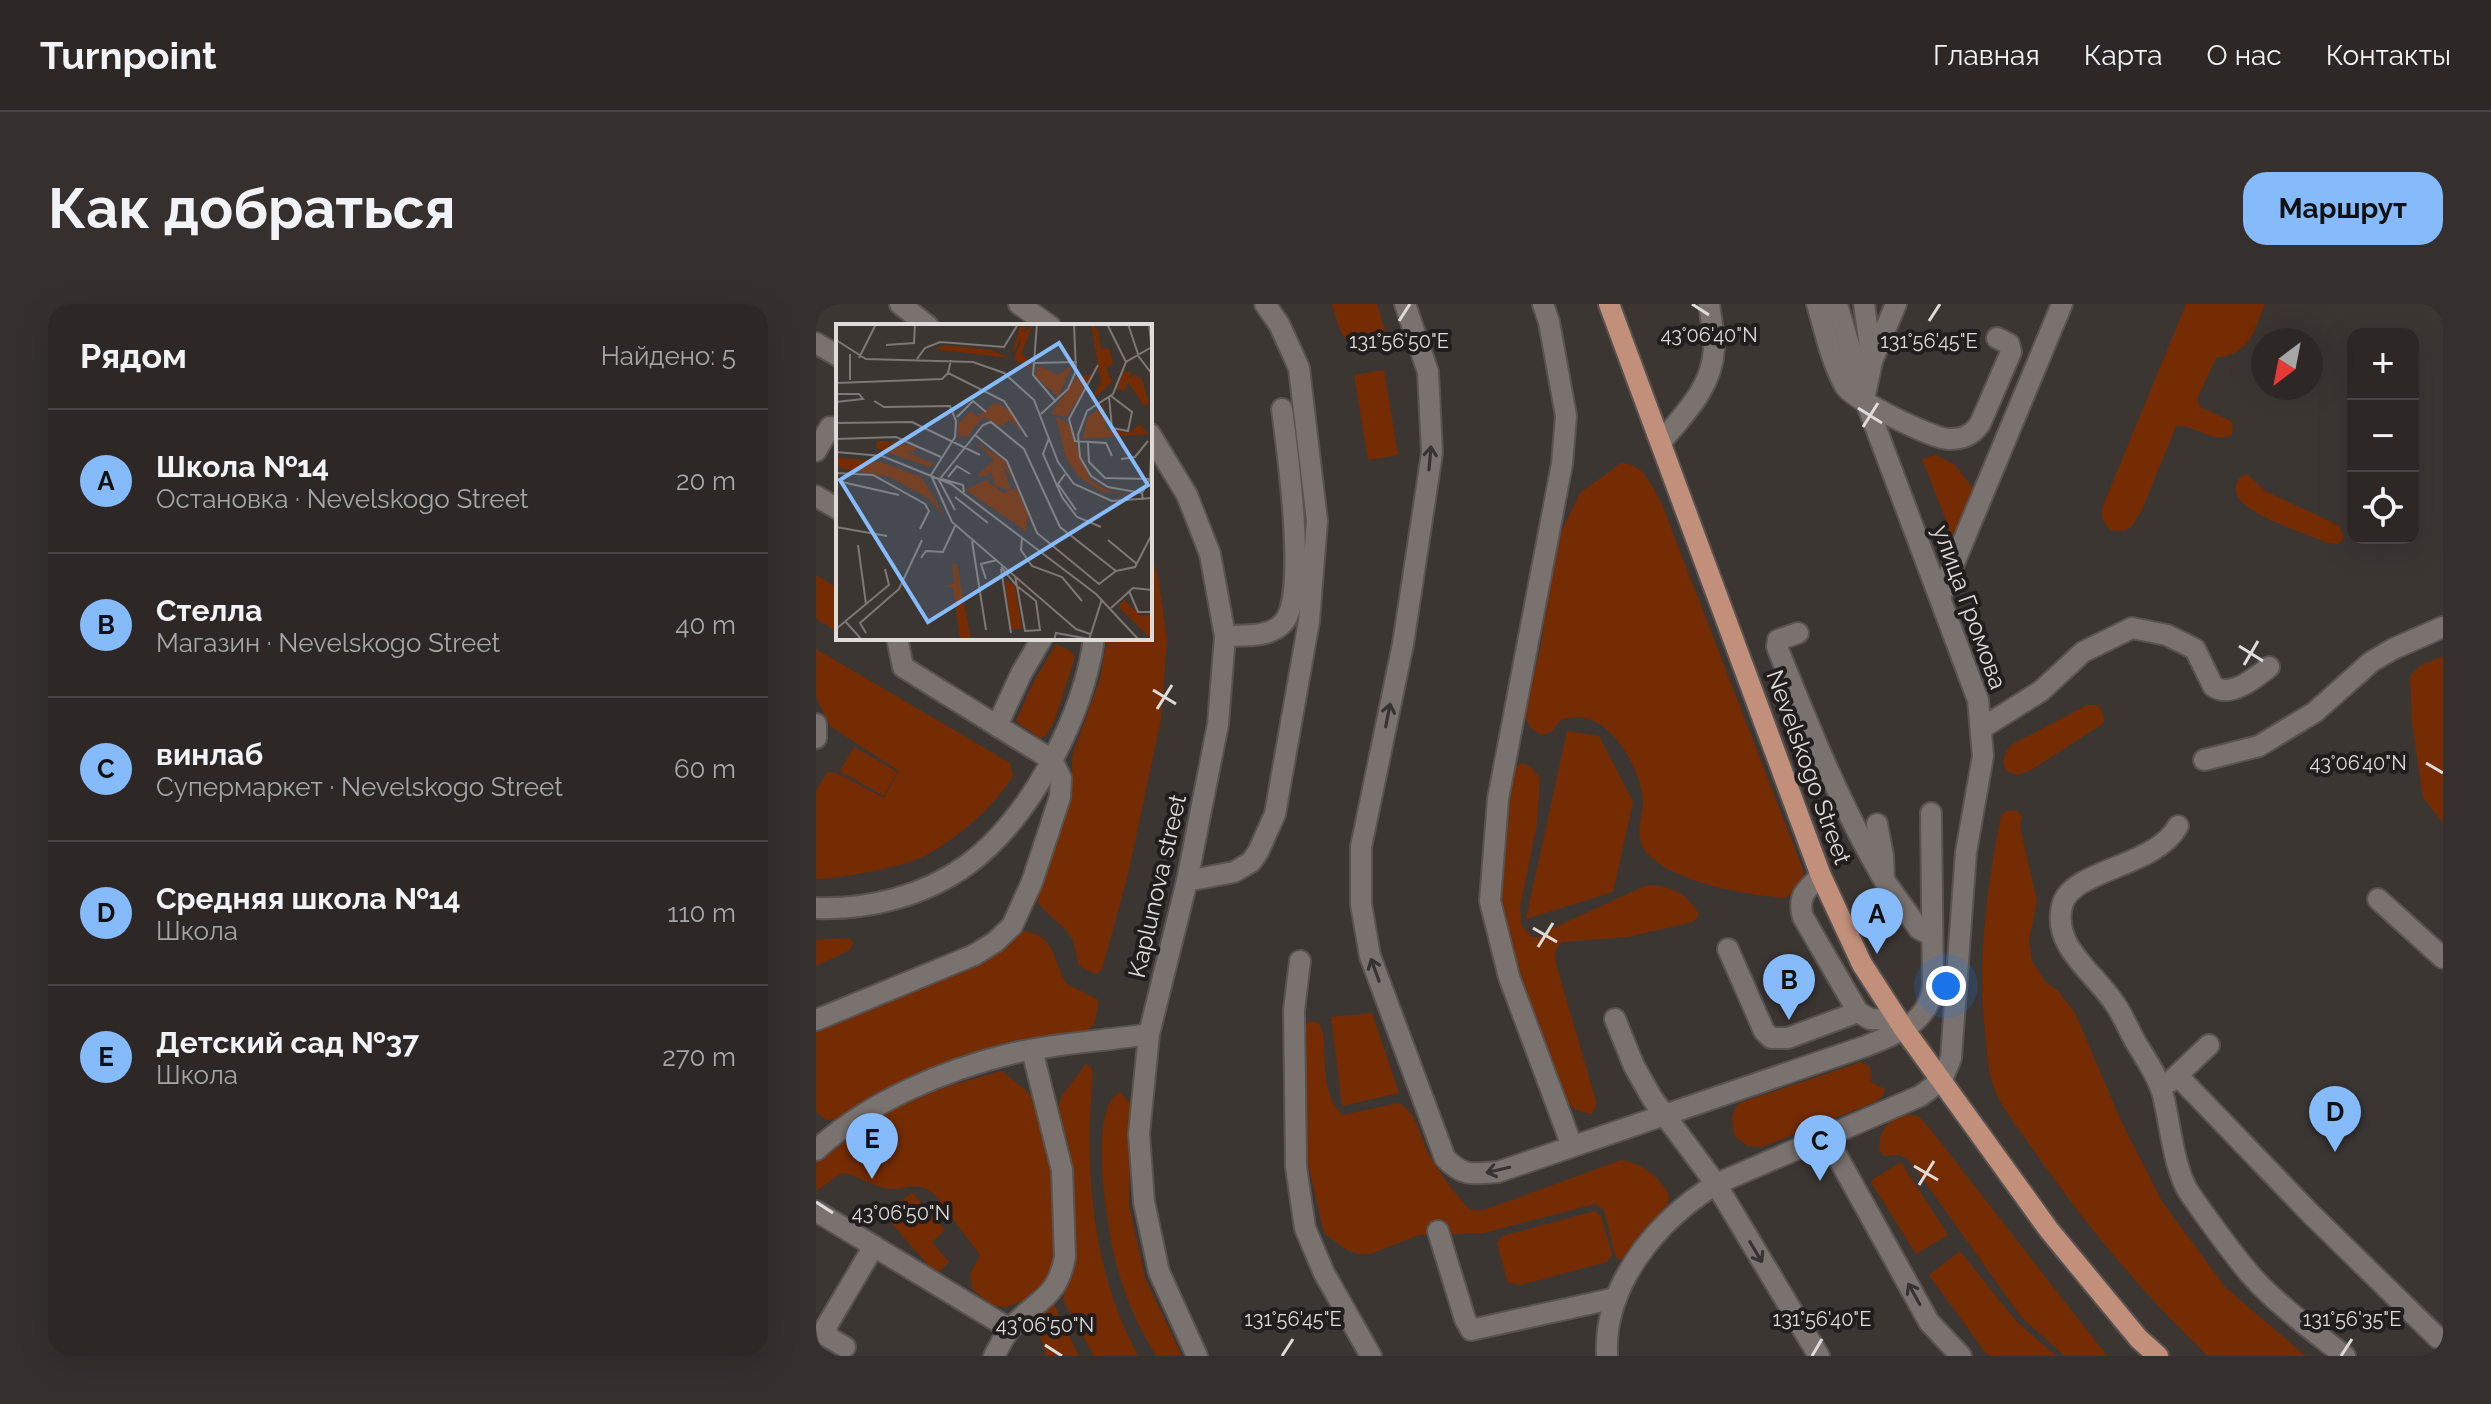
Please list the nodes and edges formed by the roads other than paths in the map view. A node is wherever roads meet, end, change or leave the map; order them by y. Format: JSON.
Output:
{"nodes":[{"id":1,"x":900,"y":304,"type":"edge"},
{"id":2,"x":1019,"y":304,"type":"edge"},
{"id":3,"x":1265,"y":304,"type":"edge"},
{"id":4,"x":1405,"y":304,"type":"edge"},
{"id":5,"x":1543,"y":304,"type":"edge"},
{"id":6,"x":1609,"y":304,"type":"edge"},
{"id":7,"x":1709,"y":304,"type":"edge"},
{"id":8,"x":1817,"y":304,"type":"edge"},
{"id":9,"x":1837,"y":304,"type":"edge"},
{"id":10,"x":1864,"y":304,"type":"edge"},
{"id":11,"x":1896,"y":304,"type":"edge"},
{"id":12,"x":2062,"y":304,"type":"edge"},
{"id":13,"x":925,"y":324,"type":"edge"},
{"id":14,"x":1047,"y":324,"type":"edge"},
{"id":15,"x":1997,"y":338,"type":"dead end"},
{"id":16,"x":816,"y":343,"type":"edge"},
{"id":17,"x":836,"y":355,"type":"edge"},
{"id":18,"x":1872,"y":361,"type":"junction"},
{"id":19,"x":1866,"y":402,"type":"junction"},
{"id":20,"x":1282,"y":409,"type":"dead end"},
{"id":21,"x":830,"y":427,"type":"dead end"},
{"id":22,"x":1152,"y":437,"type":"edge"},
{"id":23,"x":1661,"y":442,"type":"junction"},
{"id":24,"x":816,"y":451,"type":"edge"},
{"id":25,"x":816,"y":496,"type":"edge"},
{"id":26,"x":836,"y":508,"type":"edge"},
{"id":27,"x":1940,"y":597,"type":"junction"},
{"id":28,"x":2443,"y":627,"type":"edge"},
{"id":29,"x":1798,"y":633,"type":"dead end"},
{"id":30,"x":1225,"y":636,"type":"junction"},
{"id":31,"x":897,"y":640,"type":"edge"},
{"id":32,"x":1041,"y":640,"type":"edge"},
{"id":33,"x":1092,"y":640,"type":"edge"},
{"id":34,"x":2269,"y":667,"type":"dead end"},
{"id":35,"x":816,"y":724,"type":"edge"},
{"id":36,"x":997,"y":726,"type":"junction"},
{"id":37,"x":1982,"y":728,"type":"junction"},
{"id":38,"x":816,"y":738,"type":"edge"},
{"id":39,"x":1052,"y":760,"type":"junction"},
{"id":40,"x":2204,"y":760,"type":"dead end"},
{"id":41,"x":1931,"y":813,"type":"dead end"},
{"id":42,"x":1877,"y":824,"type":"dead end"},
{"id":43,"x":2178,"y":826,"type":"dead end"},
{"id":44,"x":1821,"y":876,"type":"junction"},
{"id":45,"x":1884,"y":880,"type":"junction"},
{"id":46,"x":1187,"y":881,"type":"junction"},
{"id":47,"x":2378,"y":899,"type":"dead end"},
{"id":48,"x":816,"y":908,"type":"edge"},
{"id":49,"x":1931,"y":935,"type":"junction"},
{"id":50,"x":1728,"y":949,"type":"dead end"},
{"id":51,"x":2443,"y":958,"type":"edge"},
{"id":52,"x":1300,"y":961,"type":"dead end"},
{"id":53,"x":1858,"y":1012,"type":"junction"},
{"id":54,"x":1615,"y":1019,"type":"dead end"},
{"id":55,"x":816,"y":1020,"type":"edge"},
{"id":56,"x":1901,"y":1025,"type":"junction"},
{"id":57,"x":1149,"y":1034,"type":"junction"},
{"id":58,"x":2209,"y":1045,"type":"dead end"},
{"id":59,"x":1032,"y":1050,"type":"junction"},
{"id":60,"x":2178,"y":1076,"type":"junction"},
{"id":61,"x":1942,"y":1080,"type":"junction"},
{"id":62,"x":2163,"y":1092,"type":"junction"},
{"id":63,"x":1662,"y":1114,"type":"junction"},
{"id":64,"x":1826,"y":1136,"type":"junction"},
{"id":65,"x":1572,"y":1146,"type":"junction"},
{"id":66,"x":816,"y":1150,"type":"edge"},
{"id":67,"x":1716,"y":1184,"type":"junction"},
{"id":68,"x":816,"y":1211,"type":"edge"},
{"id":69,"x":1438,"y":1231,"type":"dead end"},
{"id":70,"x":874,"y":1246,"type":"junction"},
{"id":71,"x":1616,"y":1298,"type":"junction"},
{"id":72,"x":1010,"y":1329,"type":"junction"},
{"id":73,"x":2438,"y":1338,"type":"dead end"},
{"id":74,"x":845,"y":1347,"type":"dead end"},
{"id":75,"x":994,"y":1356,"type":"edge"},
{"id":76,"x":1197,"y":1356,"type":"edge"},
{"id":77,"x":1371,"y":1356,"type":"edge"},
{"id":78,"x":1607,"y":1356,"type":"edge"},
{"id":79,"x":1819,"y":1356,"type":"edge"},
{"id":80,"x":1961,"y":1356,"type":"edge"},
{"id":81,"x":2158,"y":1356,"type":"edge"},
{"id":82,"x":2345,"y":1356,"type":"edge"}],
"edges":[{"from":1,"to":13,"type":"street"},
{"from":2,"to":14,"type":"street"},
{"from":3,"to":46,"type":"street"},
{"from":65,"to":4,"type":"street","one_way":true},
{"from":5,"to":65,"type":"street"},
{"from":6,"to":23,"type":"main road","name":"Nevelskogo Street"},
{"from":7,"to":23,"type":"street"},
{"from":8,"to":19,"type":"street"},
{"from":9,"to":19,"type":"street","name":"улица Громова"},
{"from":10,"to":18,"type":"street"},
{"from":11,"to":18,"type":"street"},
{"from":12,"to":27,"type":"street"},
{"from":15,"to":19,"type":"street"},
{"from":16,"to":17,"type":"street"},
{"from":18,"to":19,"type":"street"},
{"from":19,"to":27,"type":"street","name":"улица Громова"},
{"from":20,"to":30,"type":"street"},
{"from":21,"to":24,"type":"street"},
{"from":22,"to":30,"type":"street","name":"Kaplunova street"},
{"from":23,"to":44,"type":"main road","name":"Nevelskogo Street"},
{"from":25,"to":26,"type":"street"},
{"from":27,"to":37,"type":"street","name":"улица Громова"},
{"from":28,"to":40,"type":"street"},
{"from":29,"to":45,"type":"street"},
{"from":30,"to":46,"type":"street","name":"Kaplunova street"},
{"from":31,"to":36,"type":"street"},
{"from":32,"to":36,"type":"street"},
{"from":33,"to":39,"type":"street"},
{"from":34,"to":37,"type":"street"},
{"from":35,"to":38,"type":"street"},
{"from":36,"to":39,"type":"street"},
{"from":37,"to":61,"type":"street","name":"улица Громова"},
{"from":39,"to":48,"type":"street"},
{"from":39,"to":55,"type":"street"},
{"from":41,"to":49,"type":"street"},
{"from":42,"to":45,"type":"street"},
{"from":43,"to":62,"type":"street"},
{"from":44,"to":53,"type":"street"},
{"from":44,"to":56,"type":"main road","name":"Nevelskogo Street"},
{"from":45,"to":49,"type":"street"},
{"from":46,"to":57,"type":"street","name":"Kaplunova street"},
{"from":47,"to":51,"type":"street"},
{"from":49,"to":56,"type":"street"},
{"from":50,"to":53,"type":"street"},
{"from":52,"to":77,"type":"street"},
{"from":53,"to":56,"type":"street"},
{"from":54,"to":63,"type":"street"},
{"from":56,"to":61,"type":"main road","name":"Nevelskogo Street"},
{"from":56,"to":63,"type":"street"},
{"from":57,"to":59,"type":"street"},
{"from":57,"to":76,"type":"street","name":"Kaplunova street"},
{"from":58,"to":60,"type":"street"},
{"from":59,"to":66,"type":"street"},
{"from":59,"to":72,"type":"street"},
{"from":60,"to":62,"type":"street"},
{"from":60,"to":73,"type":"street"},
{"from":61,"to":64,"type":"street"},
{"from":61,"to":81,"type":"main road","name":"Nevelskogo Street"},
{"from":62,"to":82,"type":"street"},
{"from":63,"to":65,"type":"street"},
{"from":63,"to":67,"type":"street"},
{"from":64,"to":67,"type":"street"},
{"from":80,"to":64,"type":"street","one_way":true},
{"from":67,"to":71,"type":"street"},
{"from":67,"to":79,"type":"street","one_way":true},
{"from":68,"to":70,"type":"street"},
{"from":69,"to":71,"type":"street"},
{"from":70,"to":72,"type":"street"},
{"from":70,"to":74,"type":"street"},
{"from":71,"to":78,"type":"street"},
{"from":72,"to":75,"type":"street"}]}
